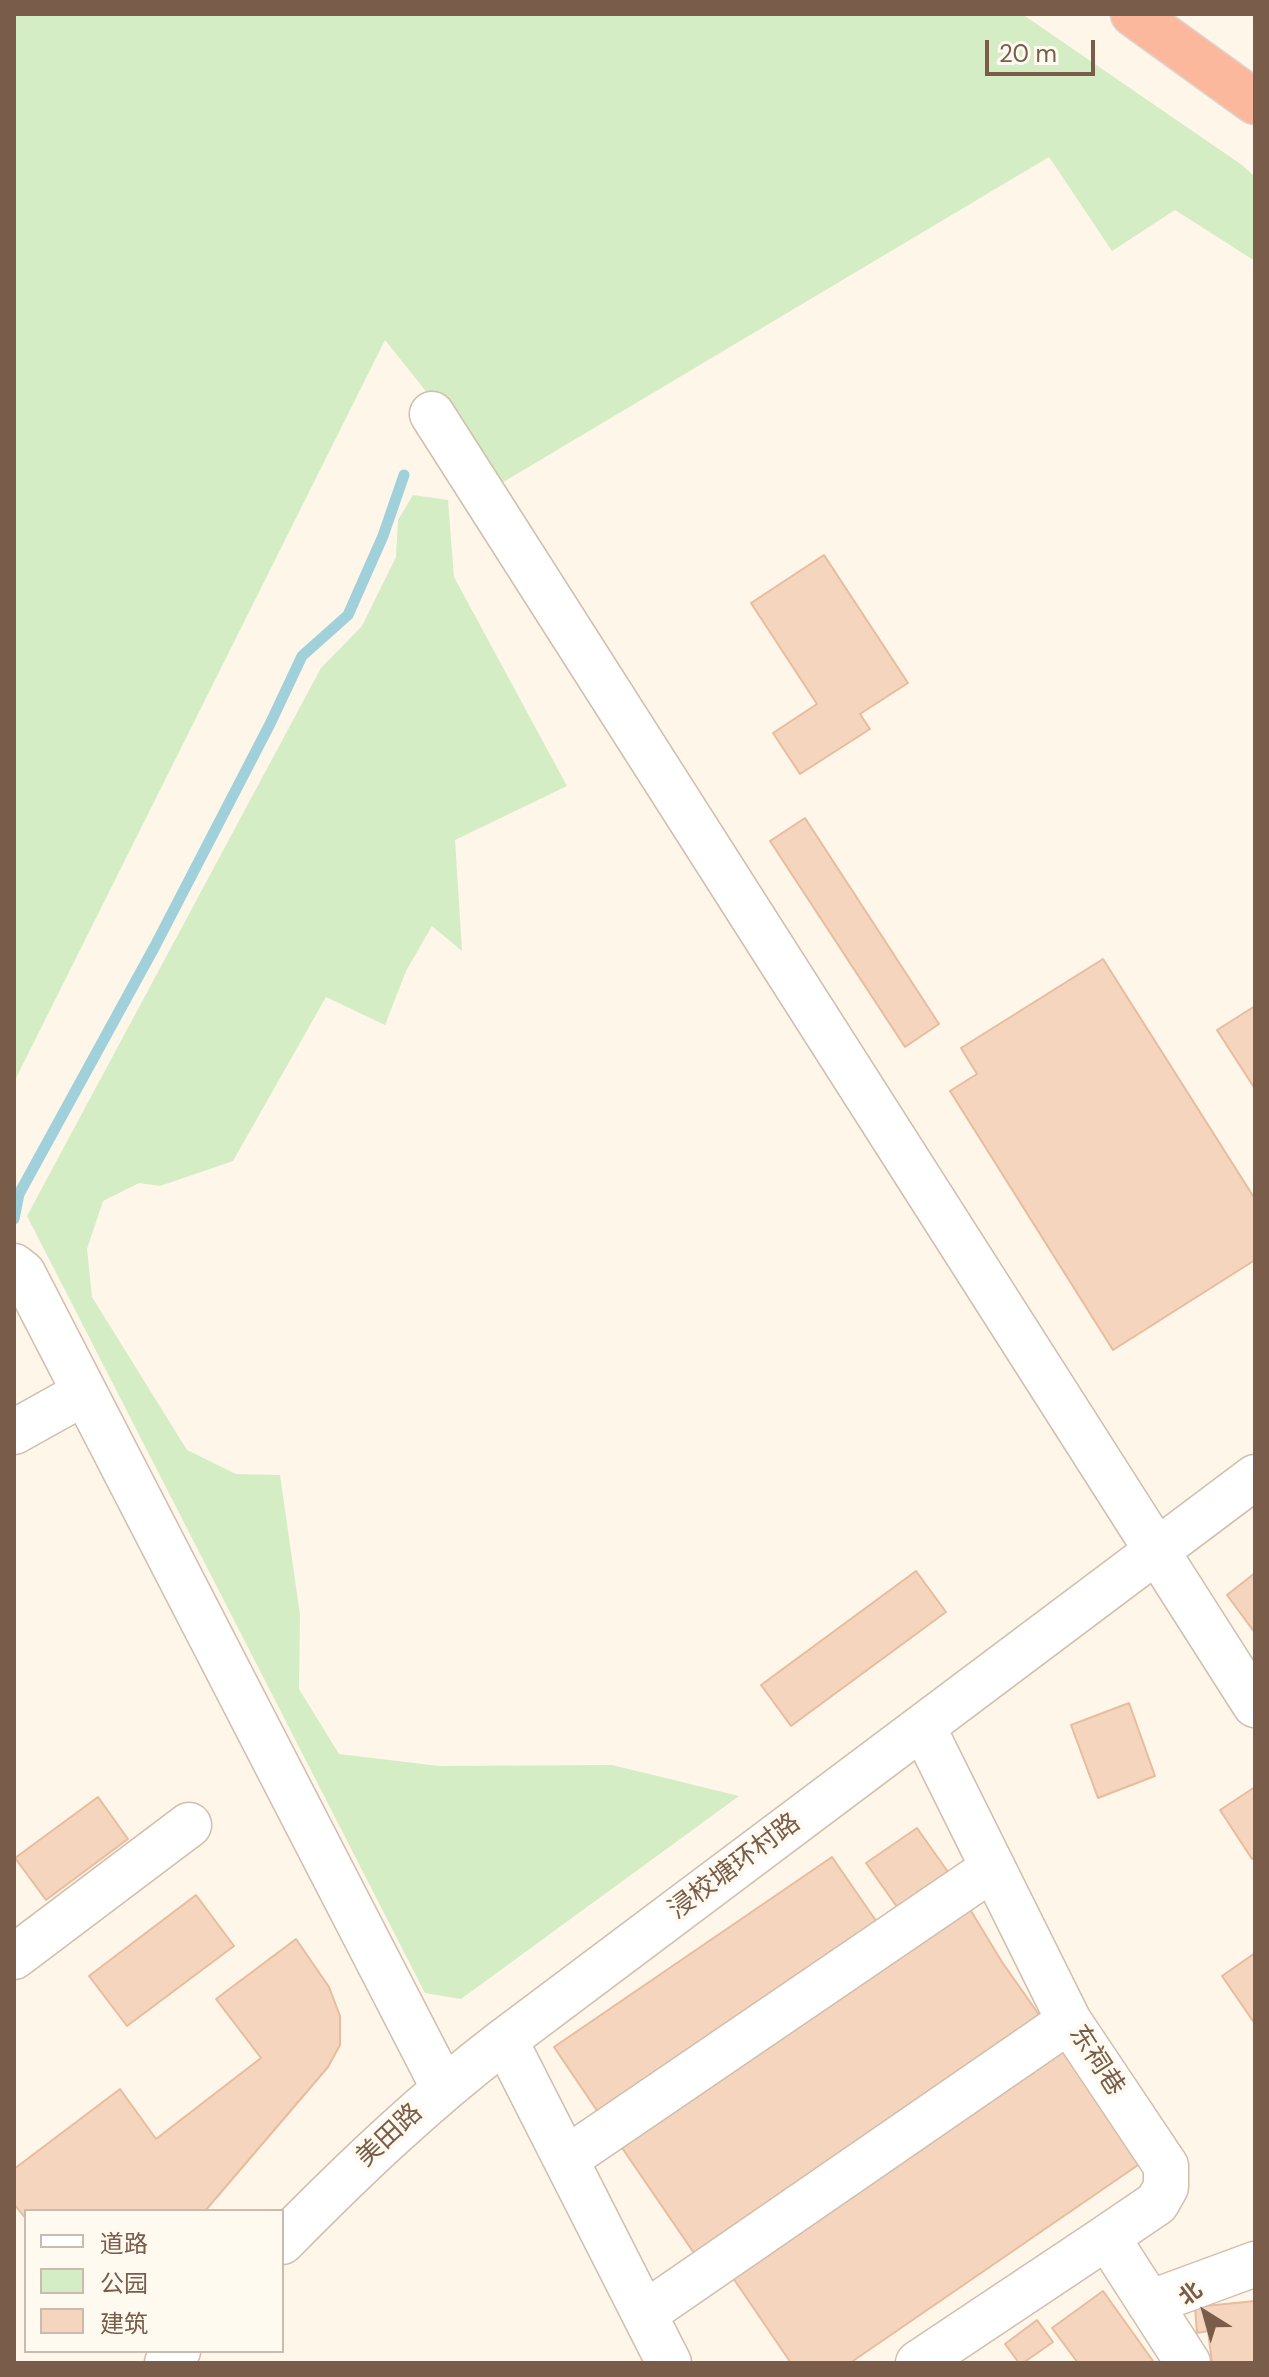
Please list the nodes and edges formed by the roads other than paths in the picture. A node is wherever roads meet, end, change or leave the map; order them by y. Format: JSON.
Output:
{"nodes":[{"id":1,"x":1133,"y":14,"type":"edge"},
{"id":2,"x":1255,"y":102,"type":"edge"},
{"id":3,"x":432,"y":414,"type":"dead end"},
{"id":4,"x":14,"y":1266,"type":"edge"},
{"id":5,"x":84,"y":1393,"type":"junction"},
{"id":6,"x":14,"y":1432,"type":"edge"},
{"id":7,"x":1255,"y":1477,"type":"edge"},
{"id":8,"x":1157,"y":1551,"type":"junction"},
{"id":9,"x":1251,"y":1688,"type":"edge"},
{"id":10,"x":923,"y":1727,"type":"junction"},
{"id":11,"x":189,"y":1825,"type":"dead end"},
{"id":12,"x":993,"y":1868,"type":"junction"},
{"id":13,"x":14,"y":1957,"type":"edge"},
{"id":14,"x":1069,"y":2021,"type":"junction"},
{"id":15,"x":505,"y":2040,"type":"junction"},
{"id":16,"x":443,"y":2087,"type":"junction"},
{"id":17,"x":566,"y":2159,"type":"junction"},
{"id":18,"x":1107,"y":2237,"type":"junction"},
{"id":19,"x":284,"y":2240,"type":"edge"},
{"id":20,"x":1255,"y":2264,"type":"edge"},
{"id":21,"x":1149,"y":2303,"type":"junction"},
{"id":22,"x":644,"y":2314,"type":"junction"},
{"id":23,"x":669,"y":2363,"type":"edge"},
{"id":24,"x":918,"y":2363,"type":"edge"},
{"id":25,"x":1188,"y":2363,"type":"edge"}],
"edges":[{"from":1,"to":2,"type":"highway"},
{"from":3,"to":8,"type":"street"},
{"from":4,"to":5,"type":"street"},
{"from":5,"to":6,"type":"street"},
{"from":5,"to":16,"type":"street"},
{"from":7,"to":8,"type":"street","name":"浸校塘环村路"},
{"from":8,"to":9,"type":"street"},
{"from":8,"to":10,"type":"street","name":"浸校塘环村路"},
{"from":10,"to":12,"type":"street","name":"东祠巷"},
{"from":10,"to":15,"type":"street","name":"浸校塘环村路"},
{"from":11,"to":13,"type":"street"},
{"from":12,"to":14,"type":"street","name":"东祠巷"},
{"from":12,"to":17,"type":"street"},
{"from":14,"to":18,"type":"street","name":"东祠巷"},
{"from":14,"to":22,"type":"street"},
{"from":15,"to":16,"type":"street","name":"美田路"},
{"from":15,"to":17,"type":"street"},
{"from":16,"to":19,"type":"street","name":"美田路"},
{"from":17,"to":22,"type":"street"},
{"from":18,"to":21,"type":"street"},
{"from":18,"to":24,"type":"street","name":"东祠巷"},
{"from":20,"to":21,"type":"street"},
{"from":21,"to":25,"type":"street"},
{"from":22,"to":23,"type":"street"}]}
